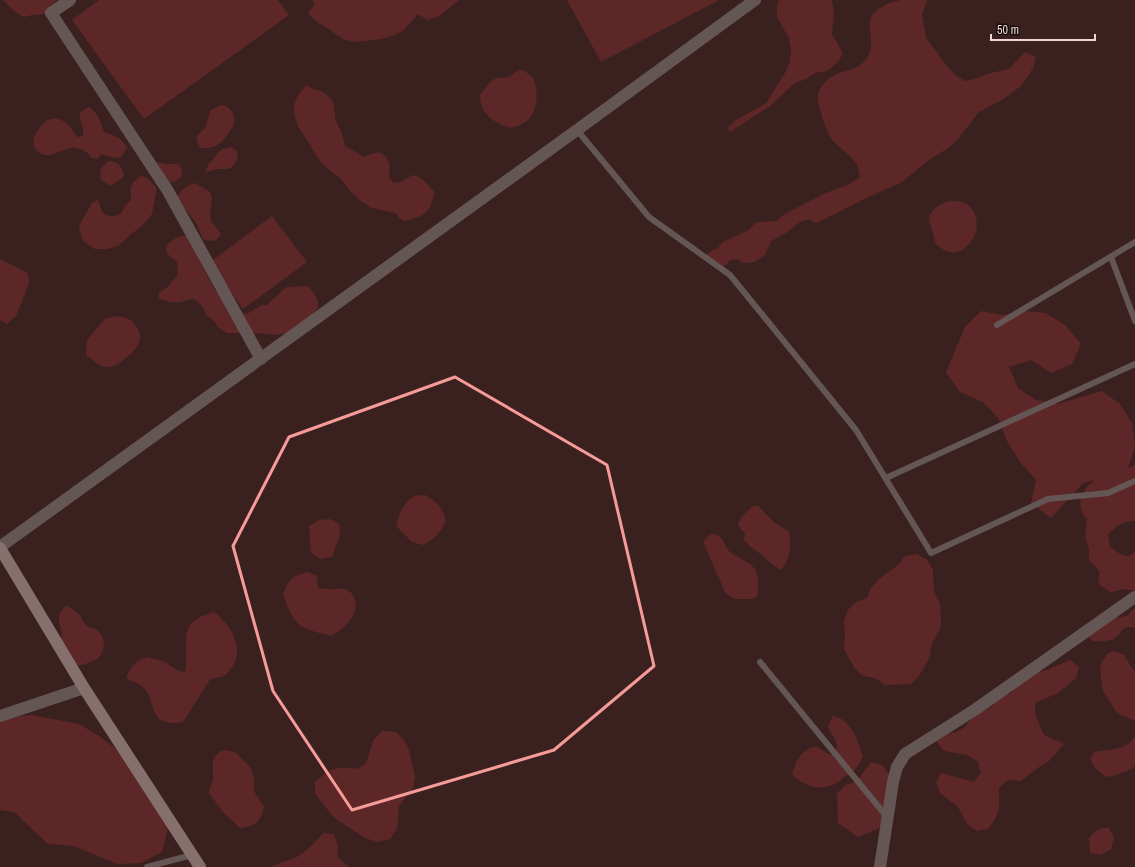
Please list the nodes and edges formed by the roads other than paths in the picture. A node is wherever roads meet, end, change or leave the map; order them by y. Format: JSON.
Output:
{"nodes":[{"id":1,"x":70,"y":0,"type":"edge"},
{"id":2,"x":755,"y":0,"type":"edge"},
{"id":3,"x":578,"y":130,"type":"junction"},
{"id":4,"x":1135,"y":242,"type":"edge"},
{"id":5,"x":1111,"y":257,"type":"junction"},
{"id":6,"x":1135,"y":321,"type":"edge"},
{"id":7,"x":997,"y":325,"type":"dead end"},
{"id":8,"x":261,"y":359,"type":"junction"},
{"id":9,"x":1135,"y":364,"type":"edge"},
{"id":10,"x":886,"y":478,"type":"junction"},
{"id":11,"x":1135,"y":481,"type":"edge"},
{"id":12,"x":0,"y":547,"type":"edge"},
{"id":13,"x":1135,"y":597,"type":"edge"},
{"id":14,"x":760,"y":662,"type":"dead end"},
{"id":15,"x":84,"y":688,"type":"junction"},
{"id":16,"x":0,"y":716,"type":"edge"},
{"id":17,"x":888,"y":818,"type":"junction"},
{"id":18,"x":192,"y":855,"type":"junction"},
{"id":19,"x":147,"y":867,"type":"edge"},
{"id":20,"x":200,"y":867,"type":"edge"},
{"id":21,"x":880,"y":867,"type":"edge"}],
"edges":[{"from":1,"to":8,"type":"street"},
{"from":2,"to":3,"type":"street"},
{"from":3,"to":8,"type":"street"},
{"from":3,"to":10,"type":"lane"},
{"from":4,"to":5,"type":"lane"},
{"from":5,"to":6,"type":"lane"},
{"from":5,"to":7,"type":"lane"},
{"from":8,"to":12,"type":"street"},
{"from":9,"to":10,"type":"lane"},
{"from":10,"to":11,"type":"lane"},
{"from":12,"to":15,"type":"street"},
{"from":13,"to":17,"type":"street"},
{"from":14,"to":17,"type":"lane"},
{"from":15,"to":16,"type":"street"},
{"from":15,"to":18,"type":"street"},
{"from":17,"to":21,"type":"street"},
{"from":18,"to":19,"type":"lane"},
{"from":18,"to":20,"type":"street"}]}
